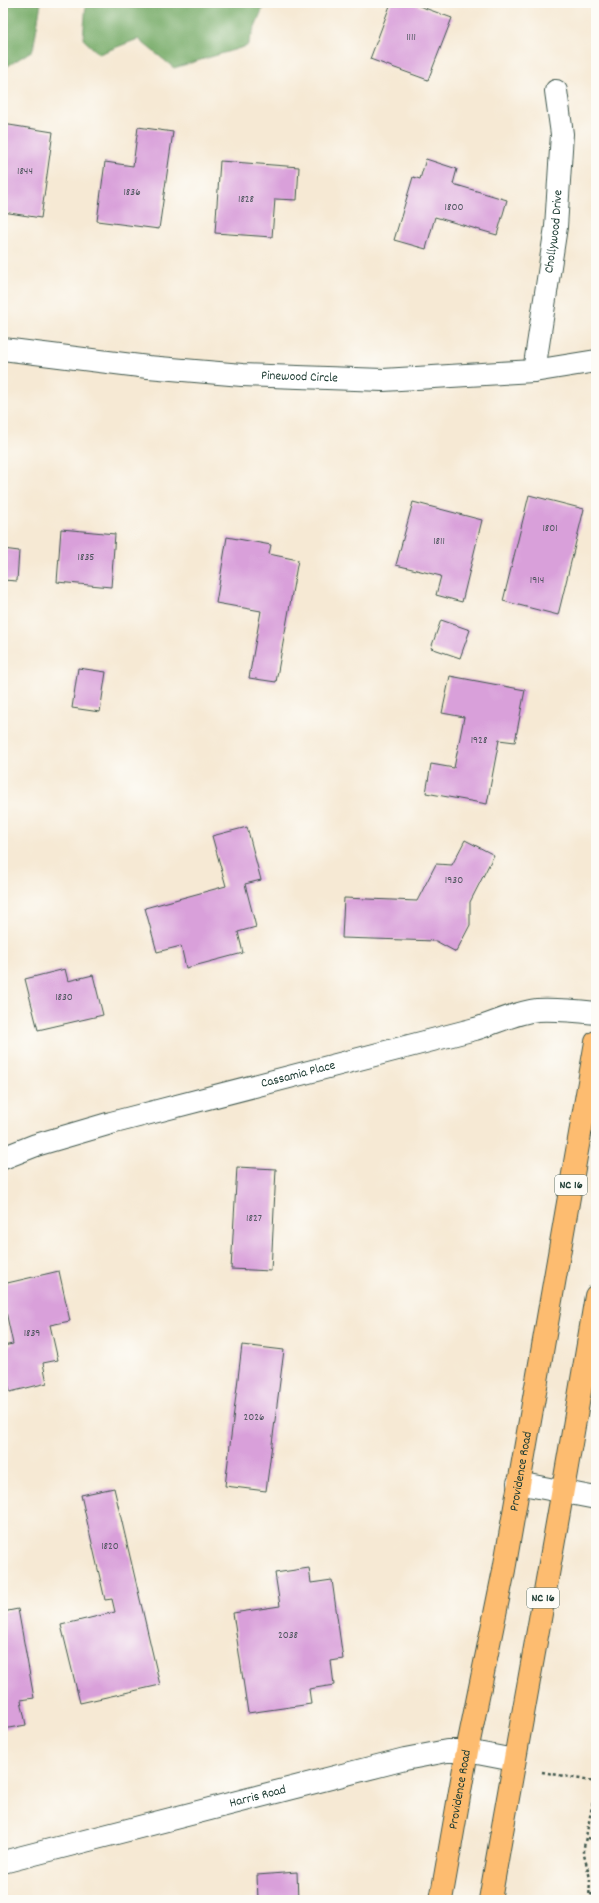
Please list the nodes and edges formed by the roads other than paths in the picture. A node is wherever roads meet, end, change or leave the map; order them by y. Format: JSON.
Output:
{"nodes":[{"id":1,"x":556,"y":92,"type":"dead end"},
{"id":2,"x":3,"y":349,"type":"edge"},
{"id":3,"x":596,"y":361,"type":"edge"},
{"id":4,"x":534,"y":371,"type":"junction"},
{"id":5,"x":596,"y":1013,"type":"edge"},
{"id":6,"x":596,"y":1042,"type":"edge"},
{"id":7,"x":3,"y":1158,"type":"edge"},
{"id":8,"x":596,"y":1296,"type":"edge"},
{"id":9,"x":518,"y":1483,"type":"junction"},
{"id":10,"x":564,"y":1492,"type":"junction"},
{"id":11,"x":596,"y":1498,"type":"edge"},
{"id":12,"x":467,"y":1751,"type":"junction"},
{"id":13,"x":514,"y":1760,"type":"junction"},
{"id":14,"x":3,"y":1862,"type":"edge"},
{"id":15,"x":441,"y":1900,"type":"edge"},
{"id":16,"x":490,"y":1900,"type":"edge"}],
"edges":[{"from":1,"to":4,"type":"street","name":"Chollywood Drive"},
{"from":2,"to":4,"type":"street","name":"Pinewood Circle"},
{"from":3,"to":4,"type":"street","name":"Pinewood Circle"},
{"from":5,"to":7,"type":"street","name":"Cassamia Place"},
{"from":6,"to":9,"type":"main road","name":"Providence Road","number":"NC 16"},
{"from":8,"to":10,"type":"main road","number":"NC 16"},
{"from":9,"to":10,"type":"street"},
{"from":9,"to":12,"type":"main road","name":"Providence Road","number":"NC 16"},
{"from":10,"to":11,"type":"street"},
{"from":10,"to":13,"type":"main road","number":"NC 16"},
{"from":12,"to":13,"type":"street","name":"Harris Road"},
{"from":12,"to":14,"type":"street","name":"Harris Road"},
{"from":12,"to":15,"type":"main road","name":"Providence Road","number":"NC 16"},
{"from":13,"to":16,"type":"main road","number":"NC 16"}]}
